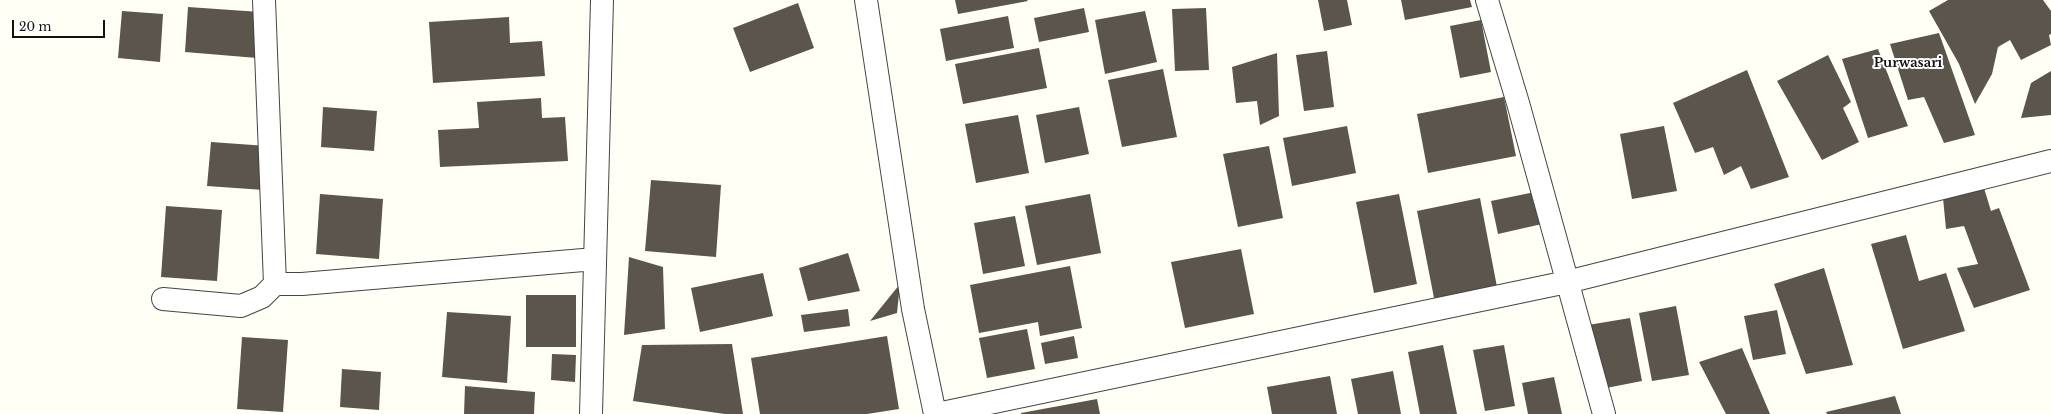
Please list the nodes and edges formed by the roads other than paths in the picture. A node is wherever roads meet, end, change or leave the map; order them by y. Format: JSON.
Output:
{"nodes":[{"id":1,"x":264,"y":0,"type":"edge"},
{"id":2,"x":602,"y":0,"type":"edge"},
{"id":3,"x":866,"y":0,"type":"edge"},
{"id":4,"x":1487,"y":0,"type":"edge"},
{"id":5,"x":2051,"y":161,"type":"edge"},
{"id":6,"x":596,"y":259,"type":"junction"},
{"id":7,"x":1567,"y":282,"type":"junction"},
{"id":8,"x":275,"y":284,"type":"junction"},
{"id":9,"x":163,"y":299,"type":"dead end"},
{"id":10,"x":591,"y":414,"type":"edge"},
{"id":11,"x":936,"y":414,"type":"edge"},
{"id":12,"x":1604,"y":414,"type":"edge"}],
"edges":[{"from":1,"to":8,"type":"street"},
{"from":2,"to":6,"type":"street"},
{"from":3,"to":11,"type":"street"},
{"from":4,"to":7,"type":"street"},
{"from":5,"to":7,"type":"street"},
{"from":6,"to":8,"type":"street"},
{"from":6,"to":10,"type":"street"},
{"from":7,"to":11,"type":"street"},
{"from":7,"to":12,"type":"street"},
{"from":8,"to":9,"type":"street"}]}
